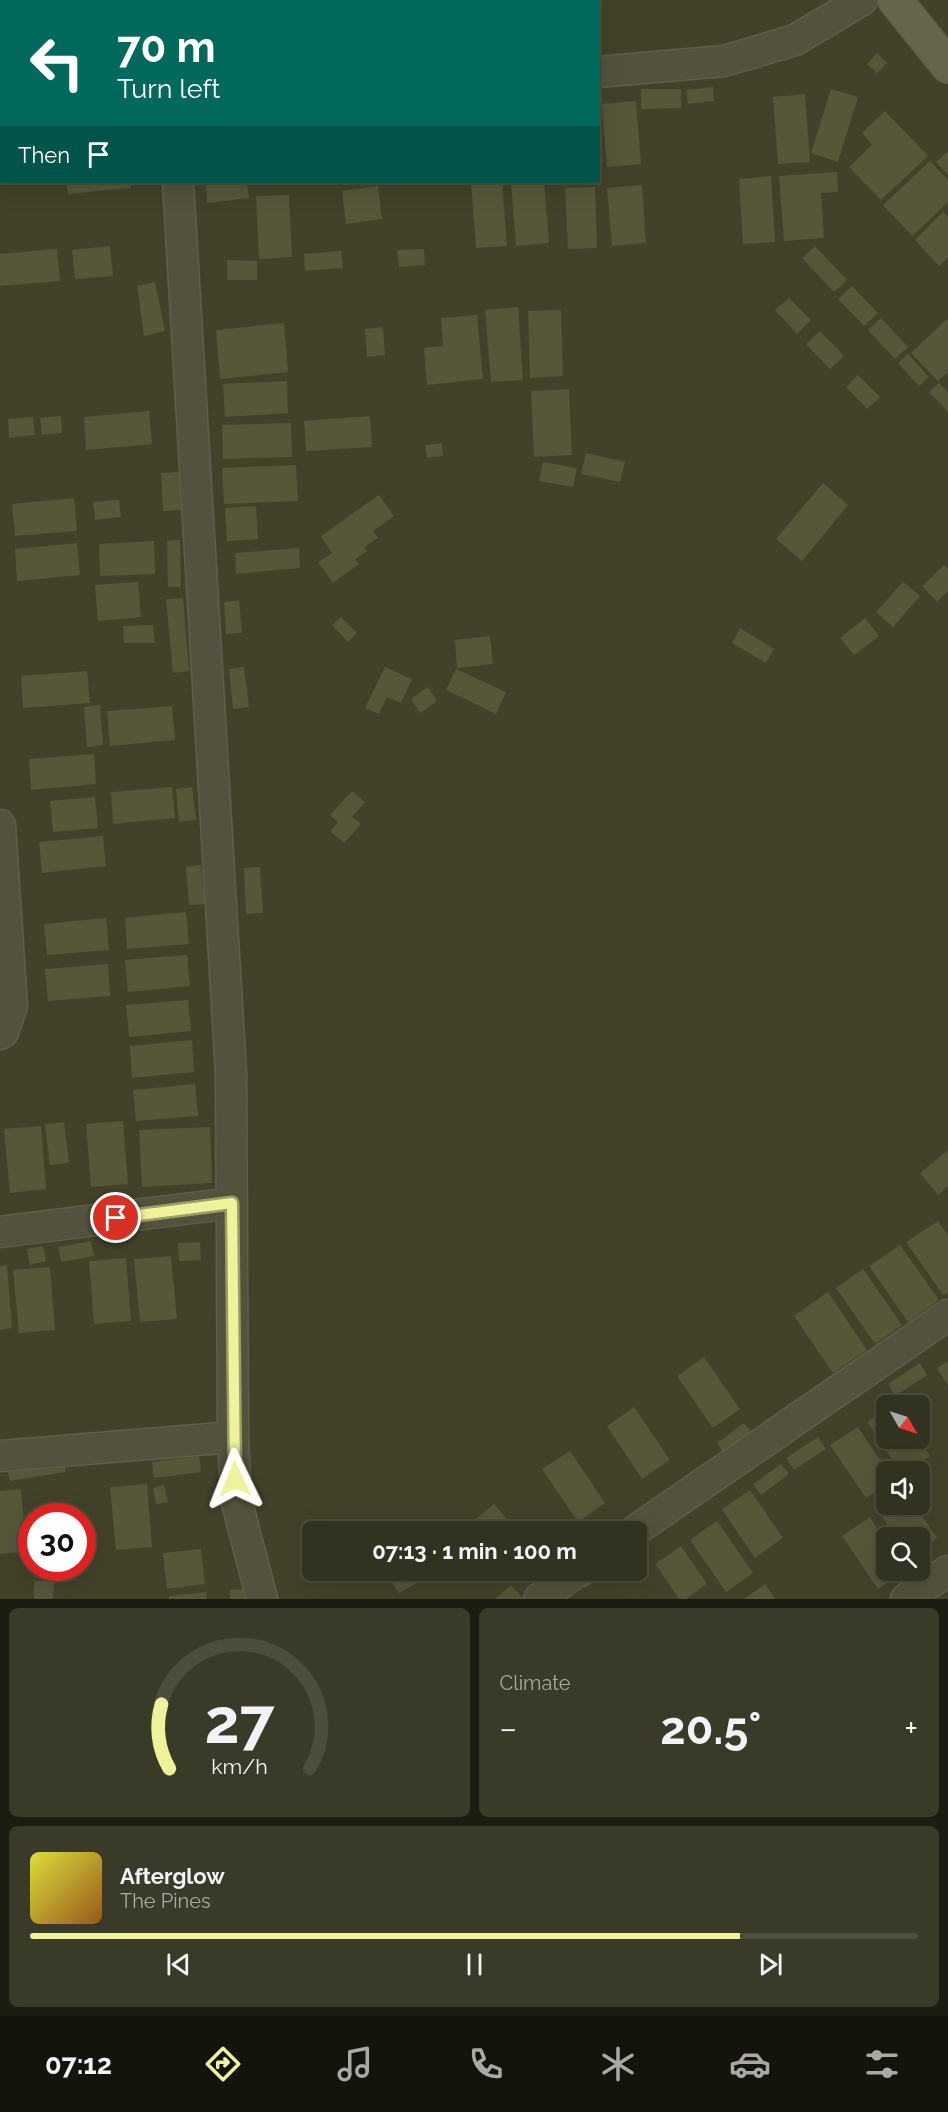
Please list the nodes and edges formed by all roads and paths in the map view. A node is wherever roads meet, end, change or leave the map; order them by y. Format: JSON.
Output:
{"nodes":[{"id":1,"x":862,"y":0,"type":"edge"},
{"id":2,"x":895,"y":0,"type":"edge"},
{"id":3,"x":948,"y":66,"type":"edge"},
{"id":4,"x":600,"y":72,"type":"edge"},
{"id":5,"x":177,"y":183,"type":"edge"},
{"id":6,"x":0,"y":825,"type":"edge"},
{"id":7,"x":0,"y":1035,"type":"edge"},
{"id":8,"x":232,"y":1203,"type":"junction"},
{"id":9,"x":0,"y":1232,"type":"edge"},
{"id":10,"x":948,"y":1315,"type":"edge"},
{"id":11,"x":233,"y":1437,"type":"junction"},
{"id":12,"x":0,"y":1456,"type":"edge"},
{"id":13,"x":647,"y":1522,"type":"edge"},
{"id":14,"x":948,"y":1571,"type":"edge"},
{"id":15,"x":564,"y":1581,"type":"edge"},
{"id":16,"x":262,"y":1599,"type":"edge"},
{"id":17,"x":539,"y":1599,"type":"edge"},
{"id":18,"x":906,"y":1599,"type":"edge"}],
"edges":[{"from":1,"to":4,"type":"street"},
{"from":2,"to":3,"type":"street"},
{"from":5,"to":8,"type":"street"},
{"from":6,"to":7,"type":"street"},
{"from":8,"to":9,"type":"street"},
{"from":8,"to":11,"type":"street"},
{"from":10,"to":13,"type":"street"},
{"from":11,"to":12,"type":"street"},
{"from":11,"to":16,"type":"street"},
{"from":14,"to":18,"type":"street"},
{"from":15,"to":17,"type":"street"}]}
